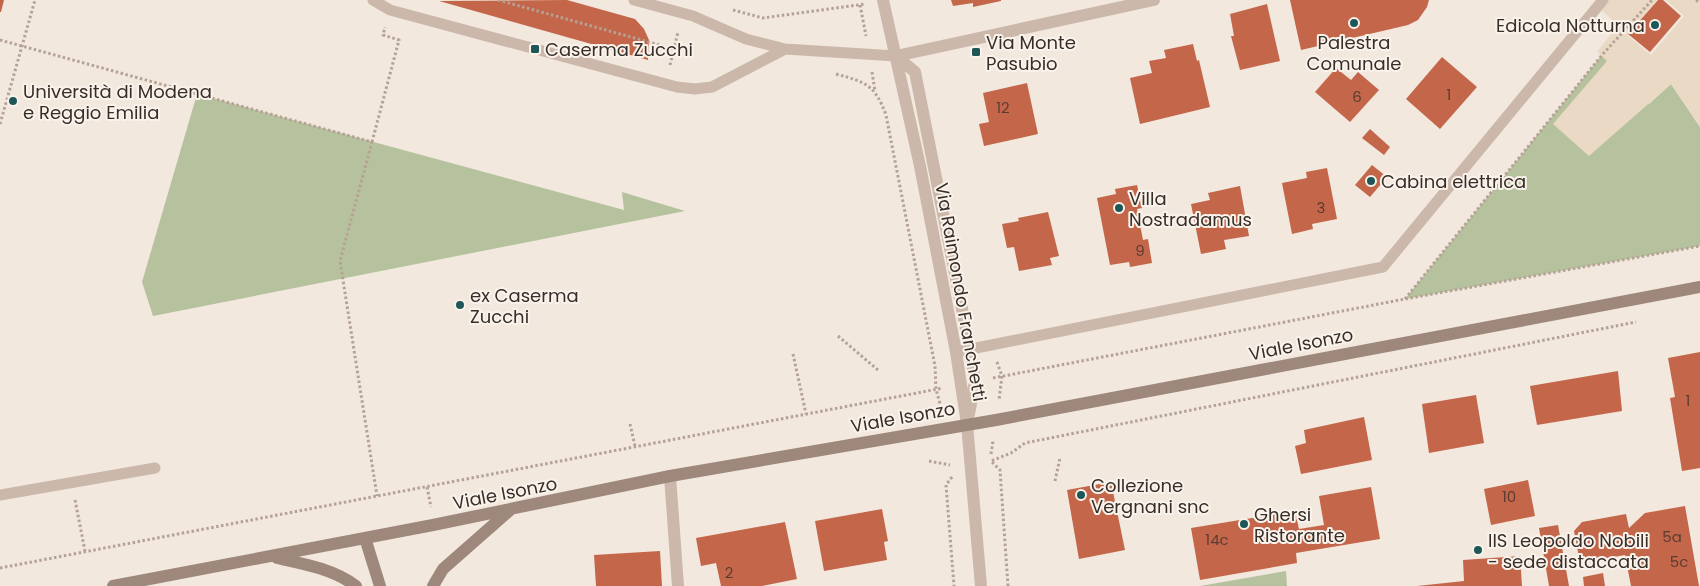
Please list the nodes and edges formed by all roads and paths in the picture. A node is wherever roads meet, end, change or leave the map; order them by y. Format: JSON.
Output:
{"nodes":[{"id":1,"x":35,"y":0,"type":"edge"},
{"id":2,"x":373,"y":0,"type":"edge"},
{"id":3,"x":498,"y":0,"type":"edge"},
{"id":4,"x":634,"y":0,"type":"edge"},
{"id":5,"x":1102,"y":0,"type":"edge"},
{"id":6,"x":1154,"y":0,"type":"edge"},
{"id":7,"x":1604,"y":0,"type":"edge"},
{"id":8,"x":1652,"y":0,"type":"edge"},
{"id":9,"x":1696,"y":0,"type":"edge"},
{"id":10,"x":883,"y":1,"type":"edge"},
{"id":11,"x":1700,"y":4,"type":"edge"},
{"id":12,"x":725,"y":8,"type":"dead end"},
{"id":13,"x":390,"y":10,"type":"junction"},
{"id":14,"x":683,"y":13,"type":"junction"},
{"id":15,"x":1090,"y":15,"type":"junction"},
{"id":16,"x":0,"y":40,"type":"edge"},
{"id":17,"x":22,"y":46,"type":"junction"},
{"id":18,"x":674,"y":49,"type":"junction"},
{"id":19,"x":785,"y":49,"type":"junction"},
{"id":20,"x":896,"y":56,"type":"junction"},
{"id":21,"x":829,"y":72,"type":"dead end"},
{"id":22,"x":665,"y":84,"type":"junction"},
{"id":23,"x":0,"y":124,"type":"edge"},
{"id":24,"x":372,"y":142,"type":"junction"},
{"id":25,"x":1700,"y":246,"type":"edge"},
{"id":26,"x":1700,"y":287,"type":"edge"},
{"id":27,"x":1405,"y":299,"type":"junction"},
{"id":28,"x":1642,"y":321,"type":"dead end"},
{"id":29,"x":838,"y":336,"type":"dead end"},
{"id":30,"x":970,"y":349,"type":"junction"},
{"id":31,"x":956,"y":352,"type":"junction"},
{"id":32,"x":793,"y":354,"type":"dead end"},
{"id":33,"x":878,"y":370,"type":"dead end"},
{"id":34,"x":975,"y":382,"type":"junction"},
{"id":35,"x":961,"y":385,"type":"junction"},
{"id":36,"x":936,"y":389,"type":"junction"},
{"id":37,"x":806,"y":414,"type":"dead end"},
{"id":38,"x":630,"y":424,"type":"dead end"},
{"id":39,"x":967,"y":424,"type":"junction"},
{"id":40,"x":947,"y":427,"type":"junction"},
{"id":41,"x":635,"y":446,"type":"dead end"},
{"id":42,"x":1060,"y":458,"type":"dead end"},
{"id":43,"x":929,"y":461,"type":"dead end"},
{"id":44,"x":953,"y":465,"type":"dead end"},
{"id":45,"x":155,"y":468,"type":"dead end"},
{"id":46,"x":956,"y":473,"type":"dead end"},
{"id":47,"x":670,"y":476,"type":"junction"},
{"id":48,"x":1054,"y":481,"type":"dead end"},
{"id":49,"x":71,"y":482,"type":"junction"},
{"id":50,"x":0,"y":495,"type":"edge"},
{"id":51,"x":377,"y":496,"type":"junction"},
{"id":52,"x":511,"y":509,"type":"junction"},
{"id":53,"x":365,"y":538,"type":"junction"},
{"id":54,"x":85,"y":550,"type":"junction"},
{"id":55,"x":272,"y":556,"type":"junction"},
{"id":56,"x":0,"y":568,"type":"edge"},
{"id":57,"x":113,"y":586,"type":"edge"},
{"id":58,"x":356,"y":586,"type":"edge"},
{"id":59,"x":380,"y":586,"type":"edge"},
{"id":60,"x":433,"y":586,"type":"edge"},
{"id":61,"x":678,"y":586,"type":"edge"},
{"id":62,"x":954,"y":586,"type":"edge"},
{"id":63,"x":981,"y":586,"type":"edge"},
{"id":64,"x":1008,"y":586,"type":"edge"}],
"edges":[{"from":1,"to":17,"type":"path"},
{"from":2,"to":13,"type":"lane"},
{"from":3,"to":18,"type":"path"},
{"from":4,"to":14,"type":"lane"},
{"from":5,"to":15,"type":"street"},
{"from":6,"to":15,"type":"street"},
{"from":7,"to":30,"type":"lane"},
{"from":8,"to":27,"type":"path"},
{"from":9,"to":11,"type":"path"},
{"from":10,"to":12,"type":"path"},
{"from":10,"to":20,"type":"street","name":"Via Raimondo Franchetti"},
{"from":13,"to":22,"type":"lane"},
{"from":13,"to":24,"type":"path"},
{"from":14,"to":18,"type":"path"},
{"from":14,"to":19,"type":"lane"},
{"from":15,"to":20,"type":"street"},
{"from":16,"to":17,"type":"path"},
{"from":17,"to":23,"type":"path"},
{"from":17,"to":24,"type":"path"},
{"from":18,"to":22,"type":"path"},
{"from":19,"to":20,"type":"lane"},
{"from":19,"to":22,"type":"lane"},
{"from":20,"to":30,"type":"street","name":"Via Raimondo Franchetti"},
{"from":20,"to":31,"type":"street","name":"Via Raimondo Franchetti"},
{"from":21,"to":36,"type":"path"},
{"from":24,"to":51,"type":"path"},
{"from":25,"to":27,"type":"path"},
{"from":26,"to":39,"type":"main road","name":"Viale Isonzo"},
{"from":27,"to":34,"type":"path"},
{"from":28,"to":64,"type":"path"},
{"from":29,"to":33,"type":"path"},
{"from":30,"to":31,"type":"lane"},
{"from":30,"to":34,"type":"street","name":"Via Raimondo Franchetti"},
{"from":31,"to":35,"type":"street","name":"Via Raimondo Franchetti"},
{"from":32,"to":37,"type":"path"},
{"from":34,"to":39,"type":"street","name":"Via Raimondo Franchetti"},
{"from":35,"to":36,"type":"path"},
{"from":35,"to":39,"type":"street","name":"Via Raimondo Franchetti"},
{"from":36,"to":40,"type":"path"},
{"from":36,"to":51,"type":"path"},
{"from":38,"to":41,"type":"path"},
{"from":39,"to":40,"type":"main road","name":"Viale Isonzo"},
{"from":39,"to":63,"type":"street"},
{"from":40,"to":47,"type":"main road","name":"Viale Isonzo"},
{"from":42,"to":48,"type":"path"},
{"from":43,"to":44,"type":"path"},
{"from":45,"to":49,"type":"lane"},
{"from":46,"to":62,"type":"path"},
{"from":47,"to":52,"type":"main road","name":"Viale Isonzo"},
{"from":47,"to":61,"type":"street"},
{"from":49,"to":50,"type":"lane"},
{"from":49,"to":54,"type":"path"},
{"from":51,"to":54,"type":"path"},
{"from":52,"to":53,"type":"main road","name":"Viale Isonzo"},
{"from":52,"to":60,"type":"main road"},
{"from":53,"to":55,"type":"main road","name":"Viale Isonzo"},
{"from":53,"to":59,"type":"main road"},
{"from":54,"to":56,"type":"path"},
{"from":55,"to":57,"type":"main road","name":"Viale Isonzo"},
{"from":55,"to":58,"type":"main road"}]}
